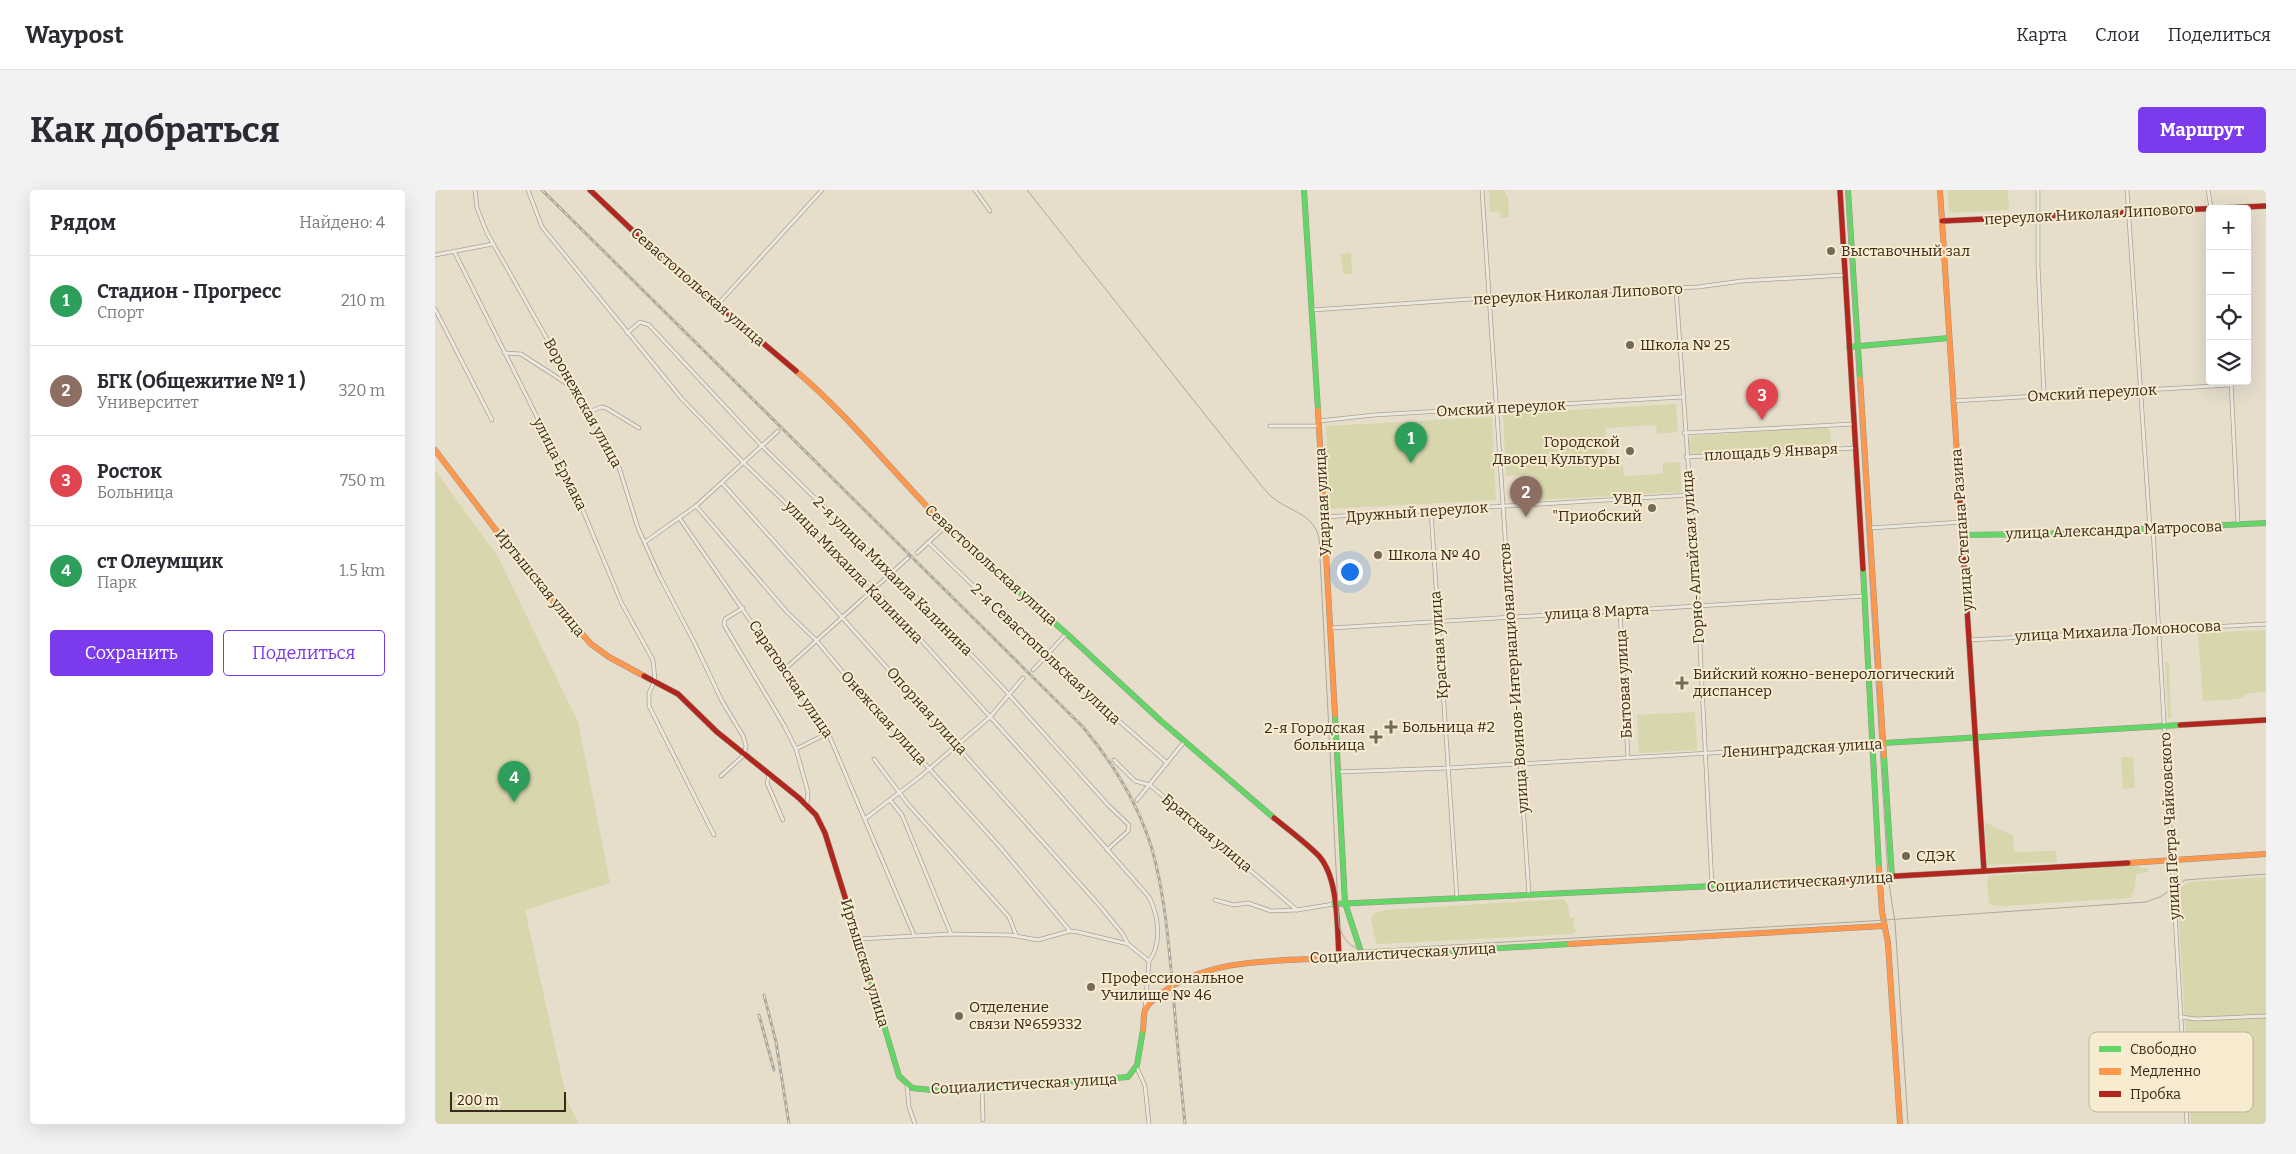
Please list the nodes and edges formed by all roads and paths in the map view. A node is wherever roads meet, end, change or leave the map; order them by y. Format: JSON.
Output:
{"nodes":[{"id":1,"x":475,"y":190,"type":"edge"},
{"id":2,"x":528,"y":190,"type":"edge"},
{"id":3,"x":590,"y":190,"type":"edge"},
{"id":4,"x":822,"y":190,"type":"edge"},
{"id":5,"x":975,"y":190,"type":"edge"},
{"id":6,"x":1303,"y":190,"type":"edge"},
{"id":7,"x":1482,"y":190,"type":"edge"},
{"id":8,"x":1839,"y":190,"type":"edge"},
{"id":9,"x":1848,"y":190,"type":"edge"},
{"id":10,"x":1940,"y":190,"type":"edge"},
{"id":11,"x":2039,"y":190,"type":"edge"},
{"id":12,"x":2127,"y":190,"type":"edge"},
{"id":13,"x":2208,"y":190,"type":"edge"},
{"id":14,"x":2210,"y":205,"type":"edge"},
{"id":15,"x":2266,"y":206,"type":"edge"},
{"id":16,"x":2251,"y":207,"type":"edge"},
{"id":17,"x":2206,"y":208,"type":"edge"},
{"id":18,"x":990,"y":211,"type":"dead end"},
{"id":19,"x":2128,"y":213,"type":"junction"},
{"id":20,"x":2039,"y":218,"type":"junction"},
{"id":21,"x":1942,"y":222,"type":"junction"},
{"id":22,"x":493,"y":244,"type":"junction"},
{"id":23,"x":453,"y":251,"type":"junction"},
{"id":24,"x":435,"y":255,"type":"edge"},
{"id":25,"x":1854,"y":274,"type":"junction"},
{"id":26,"x":1845,"y":275,"type":"junction"},
{"id":27,"x":1675,"y":288,"type":"junction"},
{"id":28,"x":1490,"y":298,"type":"junction"},
{"id":29,"x":718,"y":304,"type":"junction"},
{"id":30,"x":435,"y":309,"type":"edge"},
{"id":31,"x":1311,"y":310,"type":"junction"},
{"id":32,"x":627,"y":334,"type":"junction"},
{"id":33,"x":1949,"y":338,"type":"junction"},
{"id":34,"x":1859,"y":346,"type":"junction"},
{"id":35,"x":1849,"y":347,"type":"junction"},
{"id":36,"x":504,"y":353,"type":"junction"},
{"id":37,"x":2206,"y":385,"type":"edge"},
{"id":38,"x":2231,"y":385,"type":"edge"},
{"id":39,"x":573,"y":387,"type":"junction"},
{"id":40,"x":2140,"y":390,"type":"junction"},
{"id":41,"x":2044,"y":395,"type":"junction"},
{"id":42,"x":1682,"y":397,"type":"junction"},
{"id":43,"x":1953,"y":401,"type":"junction"},
{"id":44,"x":1496,"y":409,"type":"junction"},
{"id":45,"x":589,"y":412,"type":"junction"},
{"id":46,"x":492,"y":420,"type":"dead end"},
{"id":47,"x":1319,"y":423,"type":"junction"},
{"id":48,"x":1853,"y":424,"type":"junction"},
{"id":49,"x":1270,"y":426,"type":"dead end"},
{"id":50,"x":639,"y":428,"type":"dead end"},
{"id":51,"x":778,"y":431,"type":"dead end"},
{"id":52,"x":1684,"y":433,"type":"junction"},
{"id":53,"x":761,"y":445,"type":"junction"},
{"id":54,"x":1855,"y":448,"type":"junction"},
{"id":55,"x":435,"y":450,"type":"edge"},
{"id":56,"x":1686,"y":457,"type":"junction"},
{"id":57,"x":743,"y":462,"type":"junction"},
{"id":58,"x":722,"y":483,"type":"junction"},
{"id":59,"x":1689,"y":495,"type":"junction"},
{"id":60,"x":696,"y":506,"type":"junction"},
{"id":61,"x":1502,"y":506,"type":"junction"},
{"id":62,"x":1431,"y":510,"type":"junction"},
{"id":63,"x":1324,"y":517,"type":"junction"},
{"id":64,"x":680,"y":519,"type":"junction"},
{"id":65,"x":1962,"y":522,"type":"junction"},
{"id":66,"x":2266,"y":523,"type":"edge"},
{"id":67,"x":2237,"y":524,"type":"junction"},
{"id":68,"x":945,"y":527,"type":"junction"},
{"id":69,"x":1870,"y":528,"type":"junction"},
{"id":70,"x":2151,"y":529,"type":"junction"},
{"id":71,"x":1963,"y":536,"type":"junction"},
{"id":72,"x":645,"y":542,"type":"junction"},
{"id":73,"x":928,"y":542,"type":"junction"},
{"id":74,"x":917,"y":553,"type":"dead end"},
{"id":75,"x":907,"y":558,"type":"dead end"},
{"id":76,"x":891,"y":572,"type":"junction"},
{"id":77,"x":874,"y":588,"type":"junction"},
{"id":78,"x":1875,"y":595,"type":"junction"},
{"id":79,"x":1864,"y":596,"type":"junction"},
{"id":80,"x":1697,"y":606,"type":"junction"},
{"id":81,"x":743,"y":608,"type":"junction"},
{"id":82,"x":1620,"y":610,"type":"junction"},
{"id":83,"x":843,"y":616,"type":"junction"},
{"id":84,"x":1510,"y":617,"type":"junction"},
{"id":85,"x":1438,"y":621,"type":"junction"},
{"id":86,"x":2266,"y":624,"type":"edge"},
{"id":87,"x":1330,"y":628,"type":"junction"},
{"id":88,"x":2159,"y":630,"type":"junction"},
{"id":89,"x":1067,"y":634,"type":"junction"},
{"id":90,"x":816,"y":640,"type":"junction"},
{"id":91,"x":1969,"y":640,"type":"junction"},
{"id":92,"x":1047,"y":656,"type":"junction"},
{"id":93,"x":785,"y":669,"type":"junction"},
{"id":94,"x":1033,"y":670,"type":"dead end"},
{"id":95,"x":1023,"y":678,"type":"dead end"},
{"id":96,"x":655,"y":680,"type":"junction"},
{"id":97,"x":1009,"y":695,"type":"junction"},
{"id":98,"x":989,"y":717,"type":"junction"},
{"id":99,"x":2266,"y":720,"type":"edge"},
{"id":100,"x":2165,"y":725,"type":"junction"},
{"id":101,"x":828,"y":732,"type":"junction"},
{"id":102,"x":1977,"y":738,"type":"junction"},
{"id":103,"x":1185,"y":741,"type":"junction"},
{"id":104,"x":1884,"y":743,"type":"junction"},
{"id":105,"x":1874,"y":744,"type":"junction"},
{"id":106,"x":957,"y":745,"type":"junction"},
{"id":107,"x":796,"y":749,"type":"junction"},
{"id":108,"x":1706,"y":754,"type":"junction"},
{"id":109,"x":744,"y":755,"type":"junction"},
{"id":110,"x":1629,"y":758,"type":"junction"},
{"id":111,"x":874,"y":760,"type":"dead end"},
{"id":112,"x":1114,"y":760,"type":"dead end"},
{"id":113,"x":1167,"y":763,"type":"junction"},
{"id":114,"x":1520,"y":764,"type":"junction"},
{"id":115,"x":1448,"y":768,"type":"junction"},
{"id":116,"x":929,"y":769,"type":"junction"},
{"id":117,"x":1338,"y":772,"type":"junction"},
{"id":118,"x":769,"y":775,"type":"junction"},
{"id":119,"x":721,"y":776,"type":"dead end"},
{"id":120,"x":1150,"y":785,"type":"junction"},
{"id":121,"x":900,"y":792,"type":"junction"},
{"id":122,"x":890,"y":800,"type":"junction"},
{"id":123,"x":1137,"y":800,"type":"dead end"},
{"id":124,"x":807,"y":805,"type":"junction"},
{"id":125,"x":866,"y":818,"type":"junction"},
{"id":126,"x":783,"y":820,"type":"dead end"},
{"id":127,"x":714,"y":835,"type":"dead end"},
{"id":128,"x":1107,"y":850,"type":"junction"},
{"id":129,"x":2266,"y":854,"type":"edge"},
{"id":130,"x":2173,"y":859,"type":"junction"},
{"id":131,"x":1984,"y":871,"type":"junction"},
{"id":132,"x":1892,"y":877,"type":"junction"},
{"id":133,"x":1881,"y":878,"type":"junction"},
{"id":134,"x":1712,"y":886,"type":"junction"},
{"id":135,"x":1529,"y":896,"type":"junction"},
{"id":136,"x":1457,"y":899,"type":"junction"},
{"id":137,"x":1215,"y":900,"type":"dead end"},
{"id":138,"x":1345,"y":903,"type":"junction"},
{"id":139,"x":1333,"y":904,"type":"junction"},
{"id":140,"x":1297,"y":910,"type":"junction"},
{"id":141,"x":1883,"y":926,"type":"junction"},
{"id":142,"x":1069,"y":931,"type":"junction"},
{"id":143,"x":951,"y":934,"type":"junction"},
{"id":144,"x":914,"y":935,"type":"junction"},
{"id":145,"x":1016,"y":935,"type":"junction"},
{"id":146,"x":859,"y":938,"type":"junction"},
{"id":147,"x":1128,"y":944,"type":"junction"},
{"id":148,"x":1362,"y":955,"type":"junction"},
{"id":149,"x":1339,"y":956,"type":"junction"},
{"id":150,"x":1149,"y":961,"type":"junction"},
{"id":151,"x":1145,"y":1010,"type":"junction"},
{"id":152,"x":2266,"y":1016,"type":"edge"},
{"id":153,"x":2180,"y":1017,"type":"junction"},
{"id":154,"x":2181,"y":1032,"type":"edge"},
{"id":155,"x":1137,"y":1068,"type":"junction"},
{"id":156,"x":907,"y":1085,"type":"junction"},
{"id":157,"x":983,"y":1088,"type":"junction"},
{"id":158,"x":983,"y":1120,"type":"dead end"},
{"id":159,"x":915,"y":1124,"type":"edge"},
{"id":160,"x":1149,"y":1124,"type":"edge"},
{"id":161,"x":1900,"y":1124,"type":"edge"}],
"edges":[{"from":1,"to":22,"type":"street","name":"Воронежская улица"},
{"from":2,"to":32,"type":"street","name":"улица Михаила Калинина"},
{"from":3,"to":29,"type":"street","name":"Севастопольская улица"},
{"from":4,"to":29,"type":"street"},
{"from":5,"to":18,"type":"street"},
{"from":6,"to":31,"type":"street","name":"Ударная улица"},
{"from":7,"to":28,"type":"street","name":"улица Воинов-Интернационалистов"},
{"from":8,"to":26,"type":"street"},
{"from":9,"to":25,"type":"street"},
{"from":10,"to":21,"type":"street","name":"улица Степана Разина"},
{"from":11,"to":20,"type":"street"},
{"from":12,"to":19,"type":"street","name":"улица Петра Чайковского"},
{"from":13,"to":14,"type":"street"},
{"from":15,"to":16,"type":"street","name":"переулок Николая Липового"},
{"from":17,"to":19,"type":"street","name":"переулок Николая Липового"},
{"from":19,"to":20,"type":"street","name":"переулок Николая Липового"},
{"from":19,"to":40,"type":"street","name":"улица Петра Чайковского"},
{"from":20,"to":21,"type":"street","name":"переулок Николая Липового"},
{"from":20,"to":41,"type":"street"},
{"from":21,"to":33,"type":"street","name":"улица Степана Разина"},
{"from":22,"to":23,"type":"street"},
{"from":22,"to":39,"type":"street","name":"Воронежская улица"},
{"from":23,"to":24,"type":"street"},
{"from":23,"to":36,"type":"street","name":"улица Ермака"},
{"from":25,"to":26,"type":"street"},
{"from":25,"to":34,"type":"street"},
{"from":26,"to":27,"type":"street","name":"переулок Николая Липового"},
{"from":26,"to":35,"type":"street"},
{"from":27,"to":28,"type":"street","name":"переулок Николая Липового"},
{"from":27,"to":42,"type":"street","name":"Горно-Алтайская улица"},
{"from":28,"to":31,"type":"street","name":"переулок Николая Липового"},
{"from":28,"to":44,"type":"street","name":"улица Воинов-Интернационалистов"},
{"from":29,"to":68,"type":"street","name":"Севастопольская улица"},
{"from":30,"to":46,"type":"street"},
{"from":31,"to":47,"type":"street","name":"Ударная улица"},
{"from":32,"to":53,"type":"street","name":"2-я улица Михаила Калинина"},
{"from":32,"to":57,"type":"street","name":"улица Михаила Калинина"},
{"from":33,"to":34,"type":"street"},
{"from":33,"to":43,"type":"street","name":"улица Степана Разина"},
{"from":34,"to":35,"type":"street"},
{"from":34,"to":69,"type":"street"},
{"from":35,"to":48,"type":"street"},
{"from":36,"to":39,"type":"street"},
{"from":36,"to":96,"type":"street","name":"улица Ермака"},
{"from":37,"to":40,"type":"street","name":"Омский переулок"},
{"from":38,"to":67,"type":"street"},
{"from":39,"to":45,"type":"street","name":"Воронежская улица"},
{"from":40,"to":41,"type":"street","name":"Омский переулок"},
{"from":40,"to":70,"type":"street","name":"улица Петра Чайковского"},
{"from":41,"to":43,"type":"street","name":"Омский переулок"},
{"from":42,"to":44,"type":"street","name":"Омский переулок"},
{"from":42,"to":52,"type":"street","name":"Горно-Алтайская улица"},
{"from":43,"to":65,"type":"street","name":"улица Степана Разина"},
{"from":44,"to":47,"type":"street","name":"Омский переулок"},
{"from":44,"to":61,"type":"street","name":"улица Воинов-Интернационалистов"},
{"from":45,"to":50,"type":"street"},
{"from":45,"to":72,"type":"street","name":"Воронежская улица"},
{"from":47,"to":49,"type":"street","name":"Омский переулок"},
{"from":47,"to":63,"type":"street","name":"Ударная улица"},
{"from":48,"to":52,"type":"street","name":"площадь 9 Января"},
{"from":48,"to":54,"type":"street"},
{"from":51,"to":53,"type":"street"},
{"from":52,"to":56,"type":"street","name":"Горно-Алтайская улица"},
{"from":53,"to":57,"type":"street"},
{"from":53,"to":76,"type":"street","name":"2-я улица Михаила Калинина"},
{"from":54,"to":56,"type":"street","name":"площадь 9 Января"},
{"from":54,"to":79,"type":"street"},
{"from":55,"to":96,"type":"street","name":"Иртышская улица"},
{"from":56,"to":59,"type":"street","name":"Горно-Алтайская улица"},
{"from":57,"to":58,"type":"street"},
{"from":57,"to":77,"type":"street","name":"улица Михаила Калинина"},
{"from":58,"to":60,"type":"street"},
{"from":58,"to":83,"type":"street","name":"Опорная улица"},
{"from":59,"to":61,"type":"street","name":"Дружный переулок"},
{"from":59,"to":80,"type":"street","name":"Горно-Алтайская улица"},
{"from":60,"to":64,"type":"street"},
{"from":60,"to":90,"type":"street","name":"Онежская улица"},
{"from":61,"to":62,"type":"street","name":"Дружный переулок"},
{"from":61,"to":84,"type":"street","name":"улица Воинов-Интернационалистов"},
{"from":62,"to":63,"type":"street","name":"Дружный переулок"},
{"from":62,"to":85,"type":"street","name":"Красная улица"},
{"from":63,"to":87,"type":"street","name":"Ударная улица"},
{"from":64,"to":72,"type":"street"},
{"from":64,"to":81,"type":"street","name":"Саратовская улица"},
{"from":65,"to":69,"type":"street"},
{"from":65,"to":71,"type":"street","name":"улица Степана Разина"},
{"from":66,"to":67,"type":"street","name":"улица Александра Матросова"},
{"from":67,"to":70,"type":"street","name":"улица Александра Матросова"},
{"from":68,"to":73,"type":"street"},
{"from":68,"to":89,"type":"street","name":"Севастопольская улица"},
{"from":69,"to":78,"type":"street"},
{"from":70,"to":71,"type":"street","name":"улица Александра Матросова"},
{"from":70,"to":88,"type":"street","name":"улица Петра Чайковского"},
{"from":71,"to":91,"type":"street","name":"улица Степана Разина"},
{"from":72,"to":109,"type":"street","name":"Воронежская улица"},
{"from":73,"to":74,"type":"street"},
{"from":73,"to":92,"type":"street","name":"2-я Севастопольская улица"},
{"from":75,"to":76,"type":"street"},
{"from":76,"to":77,"type":"street"},
{"from":76,"to":97,"type":"street","name":"2-я улица Михаила Калинина"},
{"from":77,"to":83,"type":"street"},
{"from":77,"to":98,"type":"street","name":"улица Михаила Калинина"},
{"from":78,"to":79,"type":"street"},
{"from":78,"to":104,"type":"street"},
{"from":79,"to":80,"type":"street","name":"улица 8 Марта"},
{"from":79,"to":105,"type":"street"},
{"from":80,"to":82,"type":"street","name":"улица 8 Марта"},
{"from":80,"to":108,"type":"street","name":"Горно-Алтайская улица"},
{"from":81,"to":93,"type":"street","name":"Саратовская улица"},
{"from":81,"to":107,"type":"street","name":"Иртышская улица"},
{"from":82,"to":84,"type":"street","name":"улица 8 Марта"},
{"from":82,"to":110,"type":"street","name":"Бытовая улица"},
{"from":83,"to":90,"type":"street"},
{"from":83,"to":106,"type":"street","name":"Опорная улица"},
{"from":84,"to":85,"type":"street","name":"улица 8 Марта"},
{"from":84,"to":114,"type":"street","name":"улица Воинов-Интернационалистов"},
{"from":85,"to":87,"type":"street","name":"улица 8 Марта"},
{"from":85,"to":115,"type":"street","name":"Красная улица"},
{"from":86,"to":88,"type":"street","name":"улица Михаила Ломоносова"},
{"from":87,"to":117,"type":"street","name":"Ударная улица"},
{"from":88,"to":91,"type":"street","name":"улица Михаила Ломоносова"},
{"from":88,"to":100,"type":"street","name":"улица Петра Чайковского"},
{"from":89,"to":92,"type":"street"},
{"from":89,"to":103,"type":"street","name":"Севастопольская улица"},
{"from":90,"to":93,"type":"street"},
{"from":90,"to":116,"type":"street","name":"Онежская улица"},
{"from":91,"to":102,"type":"street","name":"улица Степана Разина"},
{"from":92,"to":94,"type":"street"},
{"from":92,"to":113,"type":"street","name":"2-я Севастопольская улица"},
{"from":93,"to":101,"type":"street","name":"Саратовская улица"},
{"from":95,"to":97,"type":"street"},
{"from":96,"to":109,"type":"street","name":"Иртышская улица"},
{"from":96,"to":127,"type":"street"},
{"from":97,"to":98,"type":"street"},
{"from":97,"to":128,"type":"street","name":"2-я улица Михаила Калинина"},
{"from":98,"to":106,"type":"street"},
{"from":98,"to":128,"type":"street","name":"улица Михаила Калинина"},
{"from":99,"to":100,"type":"street","name":"Ленинградская улица"},
{"from":100,"to":102,"type":"street","name":"Ленинградская улица"},
{"from":100,"to":130,"type":"street","name":"улица Петра Чайковского"},
{"from":101,"to":107,"type":"street"},
{"from":101,"to":125,"type":"street","name":"Саратовская улица"},
{"from":102,"to":104,"type":"street","name":"Ленинградская улица"},
{"from":102,"to":131,"type":"street","name":"улица Степана Разина"},
{"from":103,"to":113,"type":"street"},
{"from":103,"to":139,"type":"street","name":"Севастопольская улица"},
{"from":104,"to":105,"type":"street","name":"Ленинградская улица"},
{"from":104,"to":132,"type":"street"},
{"from":105,"to":108,"type":"street","name":"Ленинградская улица"},
{"from":105,"to":133,"type":"street"},
{"from":106,"to":116,"type":"street"},
{"from":106,"to":147,"type":"street","name":"Опорная улица"},
{"from":107,"to":124,"type":"street","name":"Иртышская улица"},
{"from":108,"to":110,"type":"street","name":"Ленинградская улица"},
{"from":108,"to":134,"type":"street","name":"Горно-Алтайская улица"},
{"from":109,"to":118,"type":"street","name":"Иртышская улица"},
{"from":109,"to":119,"type":"street"},
{"from":110,"to":114,"type":"street","name":"Ленинградская улица"},
{"from":111,"to":121,"type":"street"},
{"from":112,"to":120,"type":"street","name":"Братская улица"},
{"from":113,"to":120,"type":"street"},
{"from":114,"to":115,"type":"street","name":"Ленинградская улица"},
{"from":114,"to":135,"type":"street","name":"улица Воинов-Интернационалистов"},
{"from":115,"to":117,"type":"street","name":"Ленинградская улица"},
{"from":115,"to":136,"type":"street","name":"Красная улица"},
{"from":116,"to":121,"type":"street"},
{"from":116,"to":142,"type":"street","name":"Онежская улица"},
{"from":117,"to":138,"type":"street","name":"Ударная улица"},
{"from":118,"to":124,"type":"street","name":"Иртышская улица"},
{"from":118,"to":126,"type":"street"},
{"from":120,"to":123,"type":"street"},
{"from":120,"to":140,"type":"street","name":"Братская улица"},
{"from":121,"to":122,"type":"street"},
{"from":121,"to":145,"type":"street"},
{"from":122,"to":125,"type":"street"},
{"from":122,"to":143,"type":"street"},
{"from":124,"to":146,"type":"street","name":"Иртышская улица"},
{"from":125,"to":144,"type":"street","name":"Саратовская улица"},
{"from":128,"to":150,"type":"street","name":"улица Михаила Калинина"},
{"from":129,"to":130,"type":"street","name":"Социалистическая улица"},
{"from":130,"to":131,"type":"street","name":"Социалистическая улица"},
{"from":130,"to":153,"type":"street","name":"улица Петра Чайковского"},
{"from":131,"to":132,"type":"street","name":"Социалистическая улица"},
{"from":132,"to":133,"type":"street","name":"Социалистическая улица"},
{"from":133,"to":134,"type":"street","name":"Социалистическая улица"},
{"from":133,"to":141,"type":"street"},
{"from":134,"to":135,"type":"street","name":"Социалистическая улица"},
{"from":135,"to":136,"type":"street","name":"Социалистическая улица"},
{"from":136,"to":138,"type":"street","name":"Социалистическая улица"},
{"from":137,"to":140,"type":"street"},
{"from":138,"to":139,"type":"street","name":"Социалистическая улица"},
{"from":138,"to":148,"type":"street","name":"Ударная улица"},
{"from":139,"to":140,"type":"street"},
{"from":139,"to":149,"type":"street","name":"Севастопольская улица"},
{"from":141,"to":148,"type":"street","name":"Социалистическая улица"},
{"from":141,"to":161,"type":"street"},
{"from":142,"to":145,"type":"street"},
{"from":142,"to":147,"type":"street"},
{"from":143,"to":144,"type":"street"},
{"from":143,"to":145,"type":"street"},
{"from":144,"to":146,"type":"street"},
{"from":146,"to":156,"type":"street","name":"Иртышская улица"},
{"from":147,"to":150,"type":"street"},
{"from":148,"to":149,"type":"street","name":"Социалистическая улица"},
{"from":149,"to":151,"type":"street","name":"Социалистическая улица"},
{"from":150,"to":151,"type":"street","name":"Социалистическая улица"},
{"from":151,"to":155,"type":"street","name":"Социалистическая улица"},
{"from":152,"to":153,"type":"street"},
{"from":153,"to":154,"type":"street","name":"улица Петра Чайковского"},
{"from":155,"to":157,"type":"street","name":"Социалистическая улица"},
{"from":155,"to":160,"type":"street","name":"Социалистическая улица"},
{"from":156,"to":157,"type":"street","name":"Социалистическая улица"},
{"from":156,"to":159,"type":"street","name":"Иртышская улица"},
{"from":157,"to":158,"type":"street"}]}
